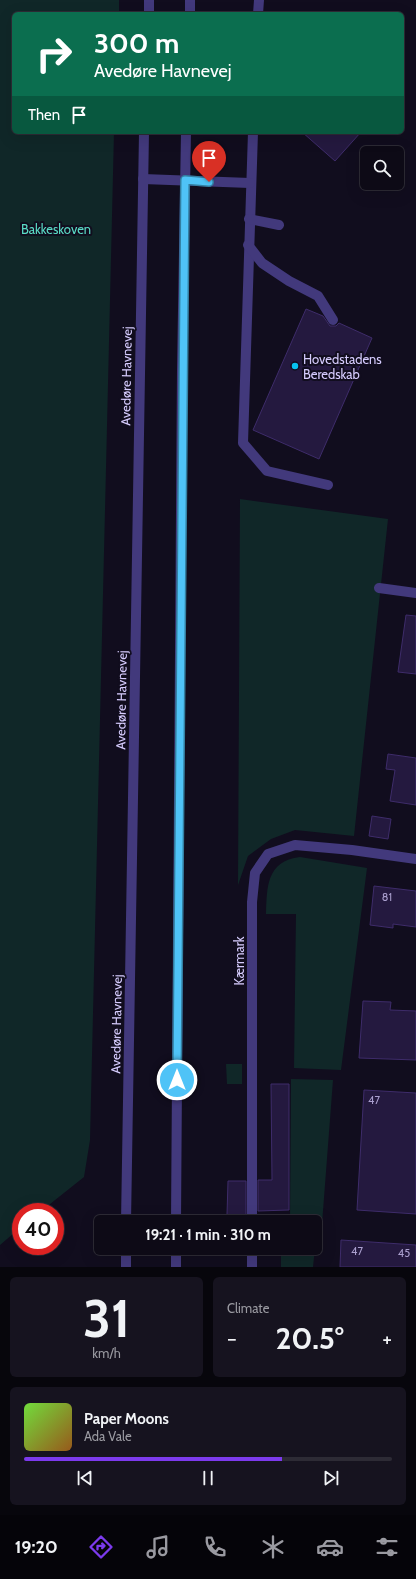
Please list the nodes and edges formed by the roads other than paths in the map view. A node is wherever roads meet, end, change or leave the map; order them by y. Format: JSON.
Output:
{"nodes":[{"id":1,"x":149,"y":0,"type":"edge"},
{"id":2,"x":190,"y":0,"type":"edge"},
{"id":3,"x":259,"y":0,"type":"edge"},
{"id":4,"x":149,"y":12,"type":"edge"},
{"id":5,"x":190,"y":12,"type":"edge"},
{"id":6,"x":258,"y":12,"type":"edge"},
{"id":7,"x":144,"y":134,"type":"edge"},
{"id":8,"x":186,"y":134,"type":"edge"},
{"id":9,"x":253,"y":134,"type":"edge"},
{"id":10,"x":143,"y":179,"type":"junction"},
{"id":11,"x":185,"y":180,"type":"junction"},
{"id":12,"x":250,"y":183,"type":"junction"},
{"id":13,"x":249,"y":219,"type":"junction"},
{"id":14,"x":279,"y":225,"type":"dead end"},
{"id":15,"x":248,"y":245,"type":"junction"},
{"id":16,"x":333,"y":320,"type":"dead end"},
{"id":17,"x":328,"y":485,"type":"dead end"},
{"id":18,"x":379,"y":588,"type":"dead end"},
{"id":19,"x":416,"y":593,"type":"edge"},
{"id":20,"x":416,"y":859,"type":"edge"},
{"id":21,"x":126,"y":1215,"type":"edge"},
{"id":22,"x":176,"y":1215,"type":"edge"},
{"id":23,"x":252,"y":1215,"type":"edge"},
{"id":24,"x":126,"y":1255,"type":"edge"},
{"id":25,"x":176,"y":1255,"type":"edge"},
{"id":26,"x":252,"y":1255,"type":"edge"},
{"id":27,"x":126,"y":1267,"type":"edge"},
{"id":28,"x":176,"y":1267,"type":"edge"},
{"id":29,"x":252,"y":1267,"type":"edge"}],
"edges":[{"from":1,"to":4,"type":"street"},
{"from":2,"to":5,"type":"street"},
{"from":3,"to":6,"type":"street"},
{"from":7,"to":10,"type":"street","name":"Avedøre Havnevej"},
{"from":8,"to":11,"type":"street"},
{"from":9,"to":12,"type":"street"},
{"from":10,"to":11,"type":"street"},
{"from":10,"to":21,"type":"street","name":"Avedøre Havnevej"},
{"from":11,"to":12,"type":"street"},
{"from":11,"to":22,"type":"street"},
{"from":12,"to":13,"type":"street"},
{"from":13,"to":14,"type":"street"},
{"from":13,"to":15,"type":"street"},
{"from":15,"to":16,"type":"street"},
{"from":15,"to":17,"type":"street"},
{"from":18,"to":19,"type":"street"},
{"from":20,"to":23,"type":"street","name":"Kærmark"},
{"from":24,"to":27,"type":"street"},
{"from":25,"to":28,"type":"street"},
{"from":26,"to":29,"type":"street"}]}
